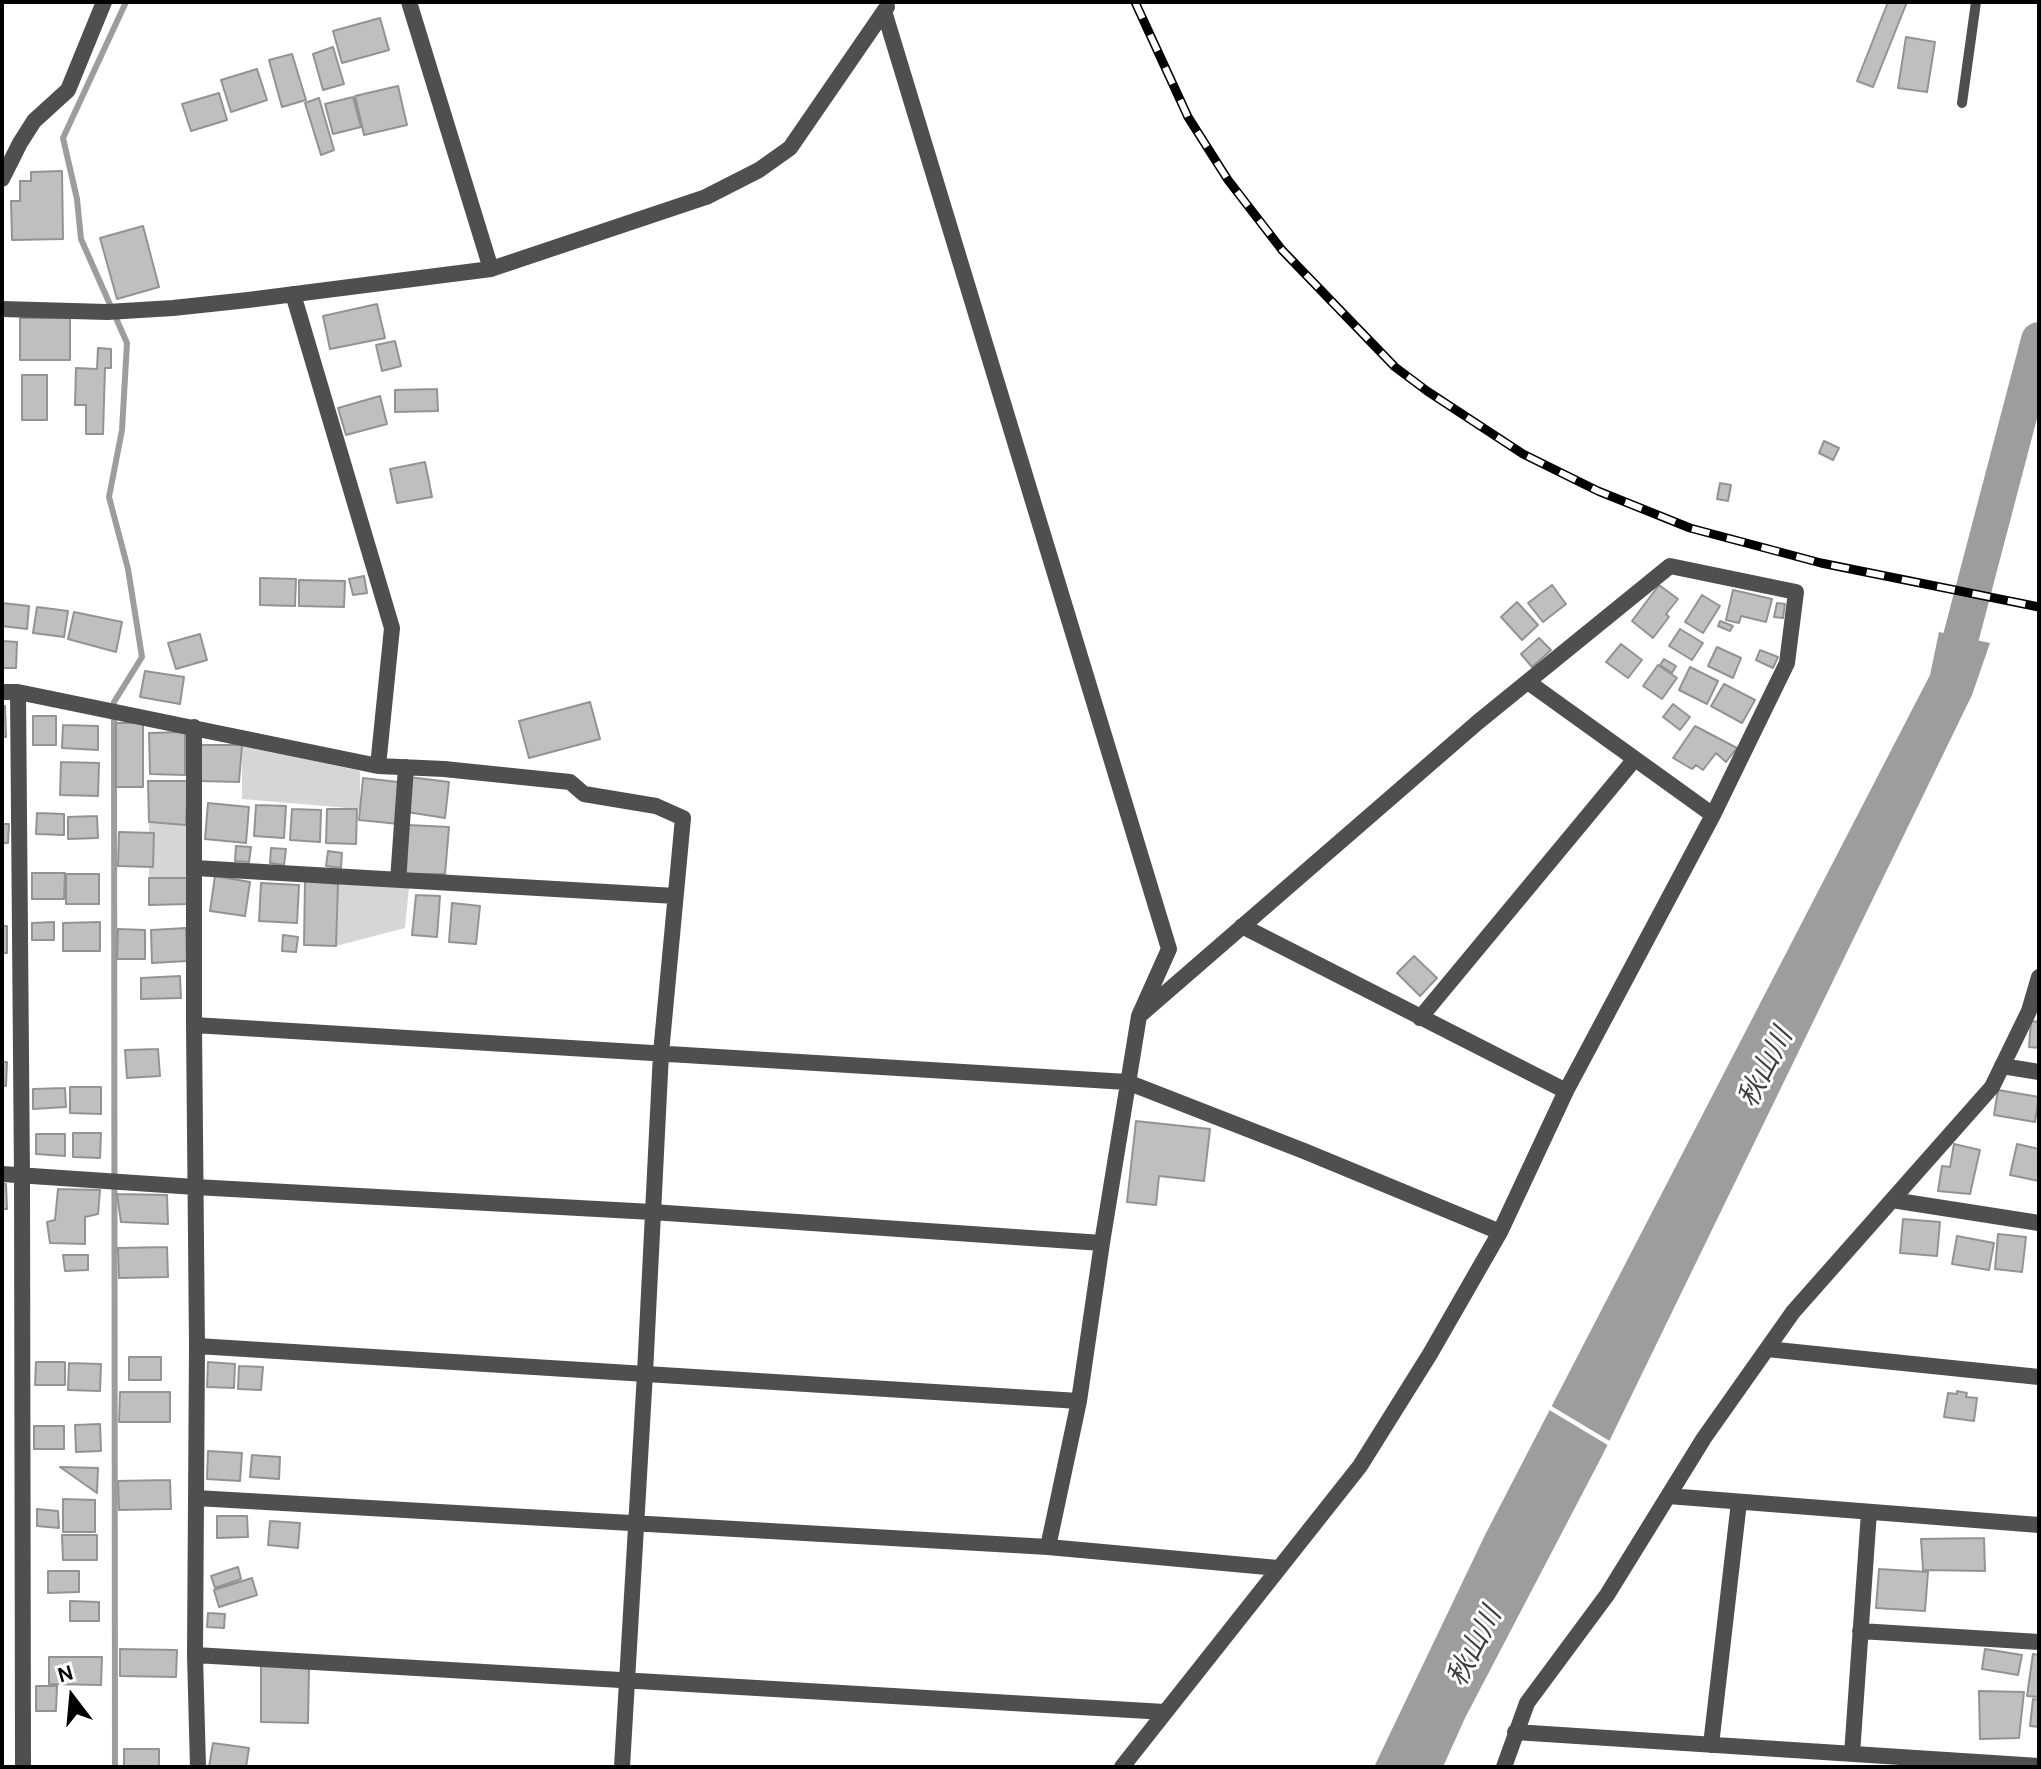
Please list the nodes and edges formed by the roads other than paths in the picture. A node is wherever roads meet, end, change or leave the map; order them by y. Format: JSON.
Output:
{"nodes":[{"id":1,"x":104,"y":2,"type":"edge"},
{"id":2,"x":409,"y":2,"type":"edge"},
{"id":3,"x":1976,"y":2,"type":"edge"},
{"id":4,"x":887,"y":7,"type":"edge"},
{"id":5,"x":1962,"y":103,"type":"dead end"},
{"id":6,"x":2,"y":179,"type":"edge"},
{"id":7,"x":491,"y":269,"type":"junction"},
{"id":8,"x":293,"y":294,"type":"junction"},
{"id":9,"x":2,"y":309,"type":"edge"},
{"id":10,"x":1528,"y":682,"type":"junction"},
{"id":11,"x":10,"y":692,"type":"edge"},
{"id":12,"x":194,"y":727,"type":"junction"},
{"id":13,"x":1634,"y":760,"type":"junction"},
{"id":14,"x":378,"y":766,"type":"junction"},
{"id":15,"x":406,"y":767,"type":"junction"},
{"id":16,"x":1713,"y":815,"type":"junction"},
{"id":17,"x":195,"y":868,"type":"junction"},
{"id":18,"x":398,"y":880,"type":"junction"},
{"id":19,"x":675,"y":896,"type":"junction"},
{"id":20,"x":1242,"y":926,"type":"junction"},
{"id":21,"x":2039,"y":977,"type":"edge"},
{"id":22,"x":1139,"y":1016,"type":"junction"},
{"id":23,"x":1420,"y":1018,"type":"junction"},
{"id":24,"x":194,"y":1025,"type":"junction"},
{"id":25,"x":661,"y":1053,"type":"junction"},
{"id":26,"x":2002,"y":1066,"type":"junction"},
{"id":27,"x":2039,"y":1072,"type":"edge"},
{"id":28,"x":1127,"y":1082,"type":"junction"},
{"id":29,"x":1566,"y":1091,"type":"junction"},
{"id":30,"x":2,"y":1174,"type":"edge"},
{"id":31,"x":22,"y":1176,"type":"junction"},
{"id":32,"x":195,"y":1187,"type":"junction"},
{"id":33,"x":1892,"y":1200,"type":"junction"},
{"id":34,"x":652,"y":1212,"type":"junction"},
{"id":35,"x":2039,"y":1223,"type":"edge"},
{"id":36,"x":1500,"y":1232,"type":"junction"},
{"id":37,"x":1102,"y":1243,"type":"junction"},
{"id":38,"x":197,"y":1346,"type":"junction"},
{"id":39,"x":1767,"y":1349,"type":"junction"},
{"id":40,"x":645,"y":1373,"type":"junction"},
{"id":41,"x":2039,"y":1377,"type":"edge"},
{"id":42,"x":1079,"y":1401,"type":"junction"},
{"id":43,"x":1668,"y":1496,"type":"junction"},
{"id":44,"x":196,"y":1498,"type":"junction"},
{"id":45,"x":1739,"y":1502,"type":"junction"},
{"id":46,"x":1869,"y":1512,"type":"junction"},
{"id":47,"x":636,"y":1524,"type":"junction"},
{"id":48,"x":2039,"y":1525,"type":"edge"},
{"id":49,"x":1048,"y":1547,"type":"junction"},
{"id":50,"x":1278,"y":1568,"type":"junction"},
{"id":51,"x":1860,"y":1631,"type":"junction"},
{"id":52,"x":2039,"y":1642,"type":"edge"},
{"id":53,"x":195,"y":1655,"type":"junction"},
{"id":54,"x":626,"y":1680,"type":"junction"},
{"id":55,"x":1165,"y":1712,"type":"junction"},
{"id":56,"x":1515,"y":1732,"type":"junction"},
{"id":57,"x":1711,"y":1745,"type":"junction"},
{"id":58,"x":1852,"y":1754,"type":"junction"},
{"id":59,"x":2039,"y":1766,"type":"edge"},
{"id":60,"x":23,"y":1767,"type":"edge"},
{"id":61,"x":198,"y":1767,"type":"edge"},
{"id":62,"x":622,"y":1767,"type":"edge"},
{"id":63,"x":1122,"y":1767,"type":"edge"},
{"id":64,"x":1504,"y":1767,"type":"edge"}],
"edges":[{"from":1,"to":6,"type":"street"},
{"from":2,"to":7,"type":"street"},
{"from":3,"to":5,"type":"lane"},
{"from":4,"to":7,"type":"street"},
{"from":4,"to":22,"type":"street"},
{"from":7,"to":8,"type":"street"},
{"from":8,"to":9,"type":"street"},
{"from":8,"to":14,"type":"street"},
{"from":10,"to":13,"type":"street"},
{"from":10,"to":16,"type":"street"},
{"from":10,"to":20,"type":"street"},
{"from":11,"to":12,"type":"street"},
{"from":11,"to":31,"type":"street"},
{"from":12,"to":14,"type":"street"},
{"from":12,"to":17,"type":"street"},
{"from":13,"to":16,"type":"street"},
{"from":13,"to":23,"type":"street"},
{"from":14,"to":15,"type":"street"},
{"from":15,"to":18,"type":"street"},
{"from":15,"to":19,"type":"street"},
{"from":16,"to":29,"type":"street"},
{"from":17,"to":18,"type":"street"},
{"from":17,"to":24,"type":"street"},
{"from":18,"to":19,"type":"street"},
{"from":19,"to":25,"type":"street"},
{"from":20,"to":22,"type":"street"},
{"from":20,"to":23,"type":"street"},
{"from":21,"to":26,"type":"street"},
{"from":22,"to":28,"type":"street"},
{"from":23,"to":29,"type":"street"},
{"from":24,"to":25,"type":"street"},
{"from":24,"to":32,"type":"street"},
{"from":25,"to":28,"type":"street"},
{"from":25,"to":34,"type":"street"},
{"from":26,"to":27,"type":"street"},
{"from":26,"to":33,"type":"street"},
{"from":28,"to":36,"type":"street"},
{"from":28,"to":37,"type":"street"},
{"from":29,"to":36,"type":"street"},
{"from":30,"to":31,"type":"street"},
{"from":31,"to":32,"type":"street"},
{"from":31,"to":60,"type":"street"},
{"from":32,"to":34,"type":"street"},
{"from":32,"to":38,"type":"street"},
{"from":33,"to":35,"type":"street"},
{"from":33,"to":39,"type":"street"},
{"from":34,"to":37,"type":"street"},
{"from":34,"to":40,"type":"street"},
{"from":36,"to":50,"type":"street"},
{"from":37,"to":42,"type":"street"},
{"from":38,"to":40,"type":"street"},
{"from":38,"to":44,"type":"street"},
{"from":39,"to":41,"type":"street"},
{"from":39,"to":43,"type":"street"},
{"from":40,"to":42,"type":"street"},
{"from":40,"to":47,"type":"street"},
{"from":42,"to":49,"type":"street"},
{"from":43,"to":45,"type":"street"},
{"from":43,"to":56,"type":"street"},
{"from":44,"to":47,"type":"street"},
{"from":44,"to":53,"type":"street"},
{"from":45,"to":46,"type":"street"},
{"from":45,"to":57,"type":"street"},
{"from":46,"to":48,"type":"street"},
{"from":46,"to":51,"type":"street"},
{"from":47,"to":49,"type":"street"},
{"from":47,"to":54,"type":"street"},
{"from":49,"to":50,"type":"street"},
{"from":50,"to":55,"type":"street"},
{"from":51,"to":52,"type":"street"},
{"from":51,"to":58,"type":"street"},
{"from":53,"to":54,"type":"street"},
{"from":53,"to":61,"type":"street"},
{"from":54,"to":55,"type":"street"},
{"from":54,"to":62,"type":"street"},
{"from":55,"to":63,"type":"street"},
{"from":56,"to":57,"type":"street"},
{"from":56,"to":64,"type":"street"},
{"from":57,"to":58,"type":"street"},
{"from":58,"to":59,"type":"street"}]}
